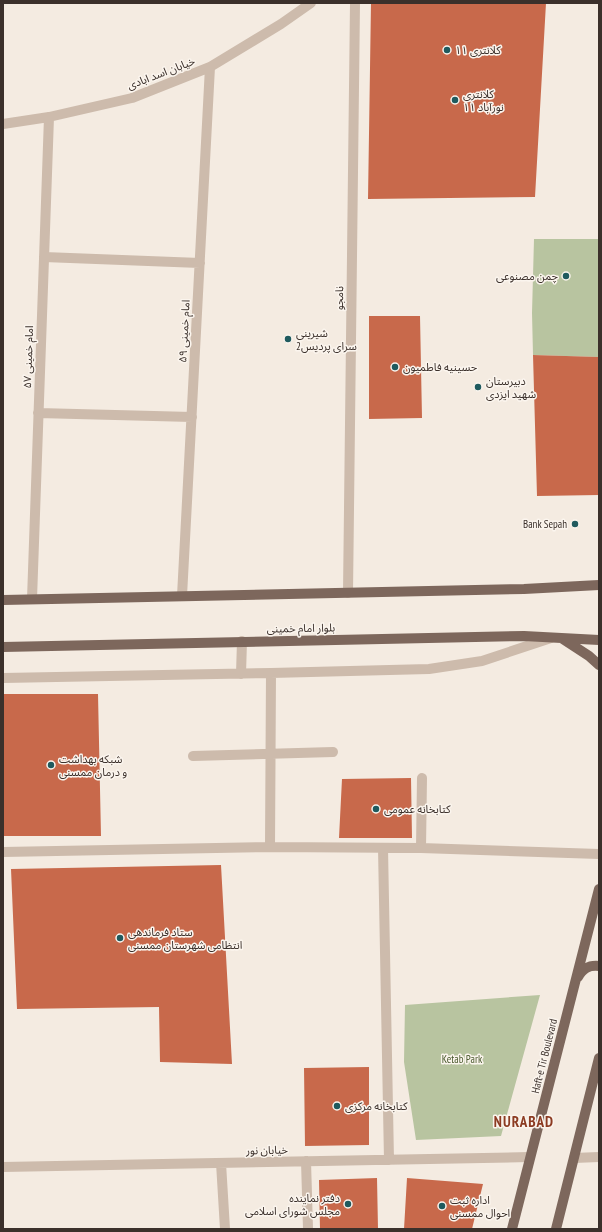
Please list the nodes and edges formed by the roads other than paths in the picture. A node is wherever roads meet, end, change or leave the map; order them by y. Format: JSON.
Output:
{"nodes":[{"id":1,"x":311,"y":3,"type":"edge"},
{"id":2,"x":355,"y":3,"type":"edge"},
{"id":3,"x":210,"y":67,"type":"junction"},
{"id":4,"x":49,"y":117,"type":"junction"},
{"id":5,"x":3,"y":124,"type":"edge"},
{"id":6,"x":44,"y":257,"type":"junction"},
{"id":7,"x":200,"y":263,"type":"junction"},
{"id":8,"x":38,"y":413,"type":"junction"},
{"id":9,"x":192,"y":416,"type":"junction"},
{"id":10,"x":599,"y":585,"type":"edge"},
{"id":11,"x":348,"y":592,"type":"junction"},
{"id":12,"x":182,"y":596,"type":"junction"},
{"id":13,"x":32,"y":599,"type":"junction"},
{"id":14,"x":3,"y":600,"type":"edge"},
{"id":15,"x":556,"y":638,"type":"junction"},
{"id":16,"x":599,"y":640,"type":"edge"},
{"id":17,"x":242,"y":641,"type":"junction"},
{"id":18,"x":3,"y":647,"type":"edge"},
{"id":19,"x":599,"y":665,"type":"edge"},
{"id":20,"x":272,"y":673,"type":"junction"},
{"id":21,"x":241,"y":674,"type":"junction"},
{"id":22,"x":3,"y":678,"type":"edge"},
{"id":23,"x":333,"y":752,"type":"dead end"},
{"id":24,"x":271,"y":754,"type":"junction"},
{"id":25,"x":193,"y":756,"type":"dead end"},
{"id":26,"x":422,"y":778,"type":"dead end"},
{"id":27,"x":270,"y":847,"type":"junction"},
{"id":28,"x":383,"y":848,"type":"junction"},
{"id":29,"x":422,"y":848,"type":"junction"},
{"id":30,"x":3,"y":852,"type":"edge"},
{"id":31,"x":599,"y":854,"type":"edge"},
{"id":32,"x":599,"y":889,"type":"edge"},
{"id":33,"x":599,"y":966,"type":"edge"},
{"id":34,"x":576,"y":978,"type":"junction"},
{"id":35,"x":599,"y":1058,"type":"edge"},
{"id":36,"x":530,"y":1157,"type":"junction"},
{"id":37,"x":574,"y":1158,"type":"junction"},
{"id":38,"x":599,"y":1158,"type":"edge"},
{"id":39,"x":389,"y":1160,"type":"junction"},
{"id":40,"x":306,"y":1161,"type":"junction"},
{"id":41,"x":222,"y":1163,"type":"junction"},
{"id":42,"x":3,"y":1167,"type":"edge"},
{"id":43,"x":225,"y":1229,"type":"edge"},
{"id":44,"x":308,"y":1229,"type":"edge"},
{"id":45,"x":512,"y":1229,"type":"edge"},
{"id":46,"x":556,"y":1229,"type":"edge"}],
"edges":[{"from":1,"to":3,"type":"street","name":"خیابان اسد ابادی"},
{"from":2,"to":11,"type":"street","name":"نامجو"},
{"from":3,"to":4,"type":"street","name":"خیابان اسد ابادی"},
{"from":3,"to":7,"type":"street","name":"امام خمينی ۵۹"},
{"from":4,"to":5,"type":"street","name":"خیابان اسد ابادی"},
{"from":4,"to":6,"type":"street","name":"امام خمينی ۵۷"},
{"from":6,"to":7,"type":"street"},
{"from":6,"to":8,"type":"street","name":"امام خمينی ۵۷"},
{"from":7,"to":9,"type":"street","name":"امام خمينی ۵۹"},
{"from":8,"to":9,"type":"street"},
{"from":8,"to":13,"type":"street","name":"امام خمينی ۵۷"},
{"from":9,"to":12,"type":"street","name":"امام خمينی ۵۹"},
{"from":10,"to":11,"type":"main road"},
{"from":11,"to":12,"type":"main road"},
{"from":12,"to":13,"type":"main road"},
{"from":13,"to":14,"type":"main road"},
{"from":15,"to":16,"type":"main road","name":"بلوار امام خمينی"},
{"from":15,"to":17,"type":"main road","name":"بلوار امام خمينی"},
{"from":15,"to":19,"type":"main road"},
{"from":15,"to":20,"type":"street"},
{"from":17,"to":18,"type":"main road","name":"بلوار امام خمينی"},
{"from":17,"to":21,"type":"street"},
{"from":20,"to":21,"type":"street"},
{"from":20,"to":24,"type":"street"},
{"from":21,"to":22,"type":"street"},
{"from":23,"to":24,"type":"street"},
{"from":24,"to":25,"type":"street"},
{"from":24,"to":27,"type":"street"},
{"from":26,"to":29,"type":"street"},
{"from":27,"to":28,"type":"street"},
{"from":27,"to":30,"type":"street"},
{"from":28,"to":29,"type":"street"},
{"from":28,"to":39,"type":"street"},
{"from":29,"to":31,"type":"street"},
{"from":32,"to":34,"type":"main road","name":"Haft-e Tir Boulevard"},
{"from":33,"to":34,"type":"main road"},
{"from":34,"to":36,"type":"main road","name":"Haft-e Tir Boulevard"},
{"from":35,"to":37,"type":"main road"},
{"from":36,"to":39,"type":"street","name":"خیابان نور"},
{"from":36,"to":45,"type":"main road","name":"Haft-e Tir Boulevard"},
{"from":37,"to":38,"type":"street"},
{"from":37,"to":46,"type":"main road"},
{"from":39,"to":40,"type":"street","name":"خیابان نور"},
{"from":40,"to":41,"type":"street","name":"خیابان نور"},
{"from":40,"to":44,"type":"street"},
{"from":41,"to":42,"type":"street","name":"خیابان نور"},
{"from":41,"to":43,"type":"street"}]}
